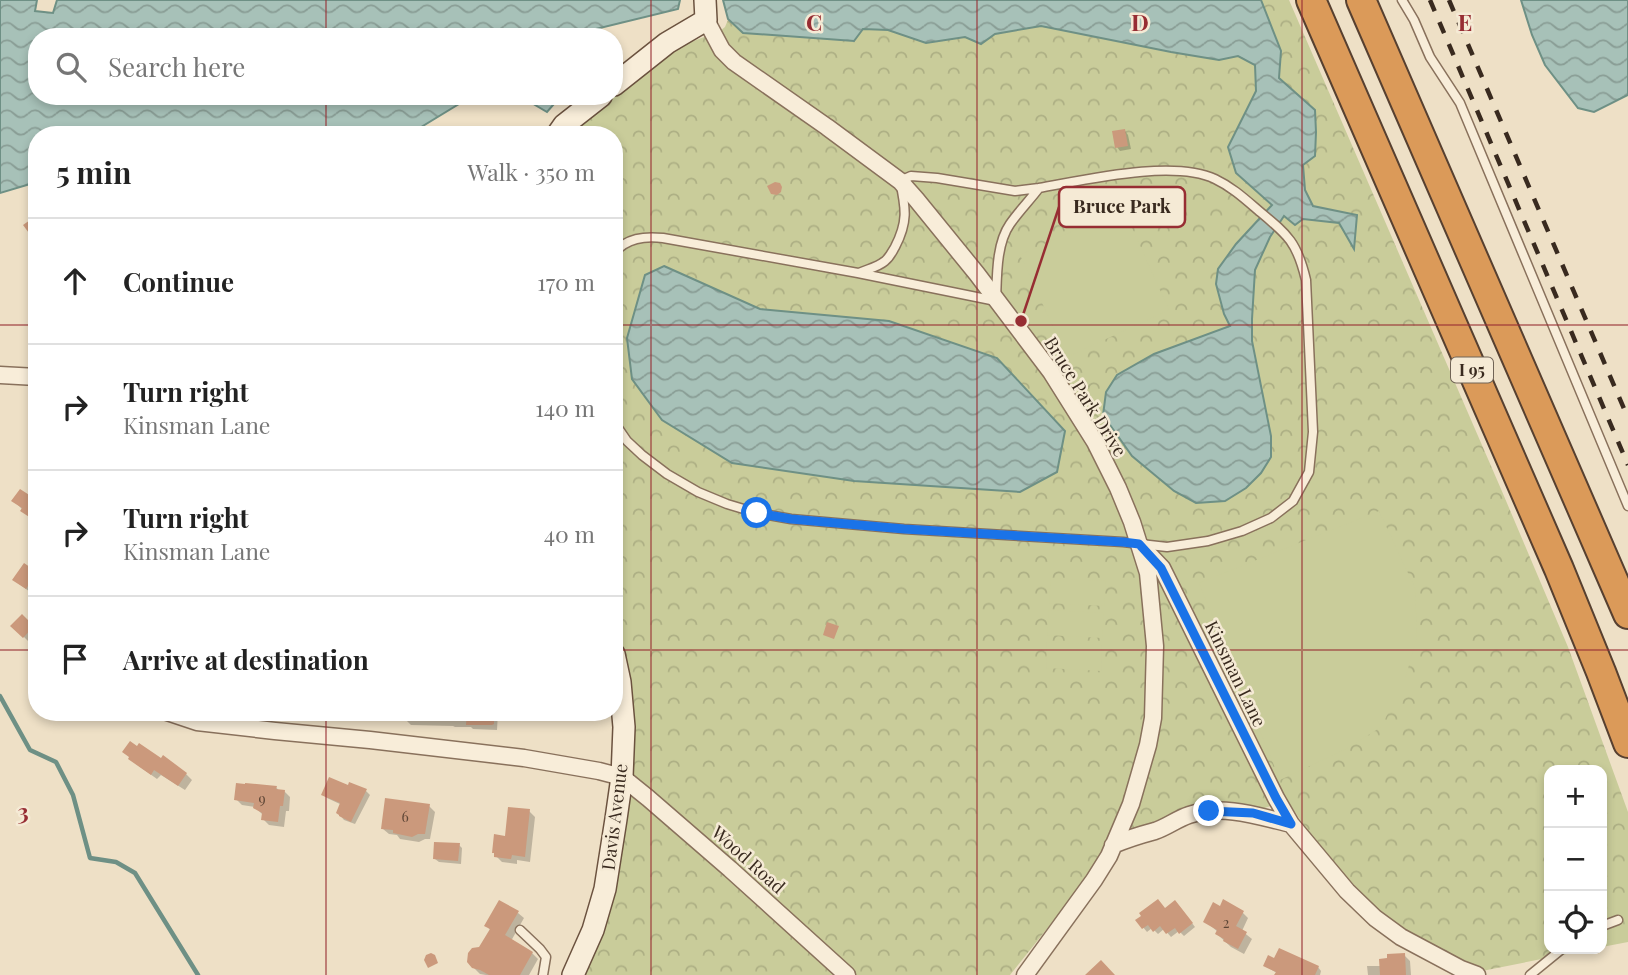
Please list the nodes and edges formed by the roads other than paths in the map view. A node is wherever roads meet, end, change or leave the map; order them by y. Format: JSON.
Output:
{"nodes":[{"id":1,"x":1311,"y":0,"type":"edge"},
{"id":2,"x":1360,"y":0,"type":"edge"},
{"id":3,"x":1402,"y":0,"type":"edge"},
{"id":4,"x":706,"y":8,"type":"edge"},
{"id":5,"x":623,"y":79,"type":"edge"},
{"id":6,"x":590,"y":105,"type":"edge"},
{"id":7,"x":564,"y":126,"type":"edge"},
{"id":8,"x":900,"y":181,"type":"junction"},
{"id":9,"x":1039,"y":188,"type":"junction"},
{"id":10,"x":623,"y":245,"type":"edge"},
{"id":11,"x":858,"y":273,"type":"junction"},
{"id":12,"x":996,"y":301,"type":"junction"},
{"id":13,"x":0,"y":374,"type":"edge"},
{"id":14,"x":28,"y":376,"type":"edge"},
{"id":15,"x":623,"y":435,"type":"edge"},
{"id":16,"x":1628,"y":506,"type":"edge"},
{"id":17,"x":1139,"y":544,"type":"junction"},
{"id":18,"x":1628,"y":614,"type":"edge"},
{"id":19,"x":623,"y":716,"type":"edge"},
{"id":20,"x":194,"y":721,"type":"edge"},
{"id":21,"x":1628,"y":743,"type":"edge"},
{"id":22,"x":622,"y":776,"type":"junction"},
{"id":23,"x":1291,"y":824,"type":"junction"},
{"id":24,"x":1113,"y":845,"type":"junction"},
{"id":25,"x":1618,"y":920,"type":"dead end"},
{"id":26,"x":1607,"y":924,"type":"edge"},
{"id":27,"x":520,"y":930,"type":"dead end"},
{"id":28,"x":1556,"y":954,"type":"edge"},
{"id":29,"x":543,"y":975,"type":"edge"},
{"id":30,"x":573,"y":975,"type":"edge"},
{"id":31,"x":847,"y":975,"type":"edge"},
{"id":32,"x":1025,"y":975,"type":"edge"},
{"id":33,"x":1477,"y":975,"type":"edge"},
{"id":34,"x":1530,"y":975,"type":"edge"}],
"edges":[{"from":1,"to":21,"type":"highway","number":"I 95"},
{"from":2,"to":18,"type":"highway","number":"I 95"},
{"from":3,"to":16,"type":"lane"},
{"from":4,"to":5,"type":"main road"},
{"from":4,"to":8,"type":"street","name":"Bruce Park Drive"},
{"from":6,"to":7,"type":"main road"},
{"from":8,"to":9,"type":"lane"},
{"from":8,"to":11,"type":"lane"},
{"from":8,"to":12,"type":"street","name":"Bruce Park Drive"},
{"from":9,"to":12,"type":"lane"},
{"from":9,"to":17,"type":"lane"},
{"from":10,"to":11,"type":"lane"},
{"from":11,"to":12,"type":"lane"},
{"from":12,"to":17,"type":"street","name":"Bruce Park Drive"},
{"from":13,"to":14,"type":"street"},
{"from":15,"to":17,"type":"lane"},
{"from":17,"to":23,"type":"street","name":"Kinsman Lane"},
{"from":17,"to":24,"type":"street","name":"Bruce Park Drive"},
{"from":19,"to":22,"type":"main road","name":"Davis Avenue"},
{"from":20,"to":22,"type":"street"},
{"from":22,"to":30,"type":"main road","name":"Davis Avenue"},
{"from":22,"to":31,"type":"street","name":"Wood Road"},
{"from":23,"to":24,"type":"street"},
{"from":23,"to":33,"type":"street","name":"Kinsman Lane"},
{"from":24,"to":32,"type":"street","name":"Bruce Park Drive"},
{"from":25,"to":26,"type":"lane"},
{"from":27,"to":29,"type":"lane"},
{"from":28,"to":34,"type":"lane"}]}
